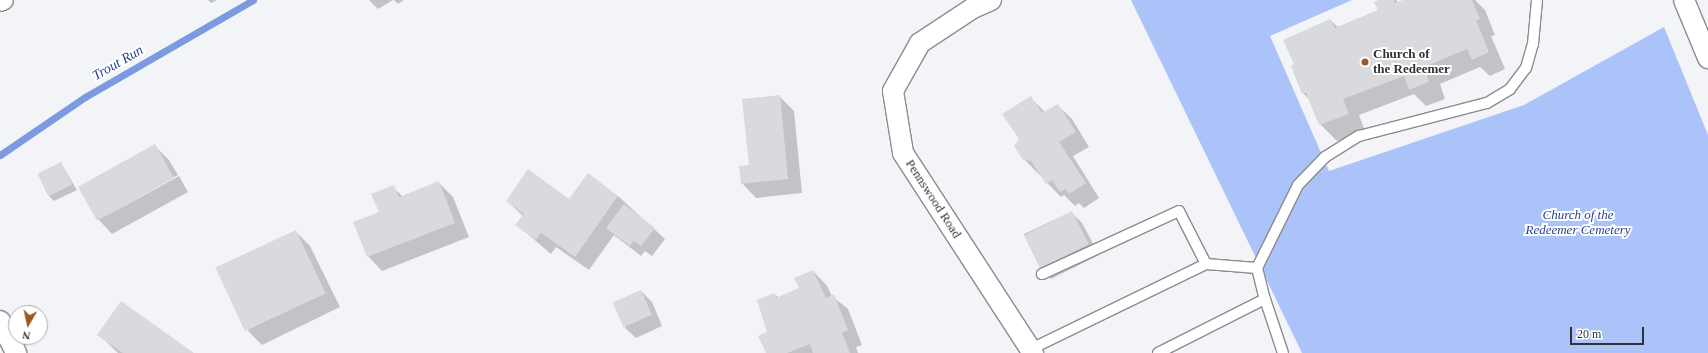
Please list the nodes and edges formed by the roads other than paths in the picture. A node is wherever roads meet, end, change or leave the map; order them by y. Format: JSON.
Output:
{"nodes":[{"id":1,"x":3,"y":0,"type":"edge"},
{"id":2,"x":991,"y":0,"type":"edge"},
{"id":3,"x":1537,"y":0,"type":"edge"},
{"id":4,"x":1684,"y":0,"type":"edge"},
{"id":5,"x":0,"y":2,"type":"edge"},
{"id":6,"x":1708,"y":58,"type":"edge"},
{"id":7,"x":1206,"y":264,"type":"junction"},
{"id":8,"x":1257,"y":268,"type":"junction"},
{"id":9,"x":1042,"y":274,"type":"dead end"},
{"id":10,"x":1265,"y":299,"type":"junction"},
{"id":11,"x":0,"y":322,"type":"edge"},
{"id":12,"x":1032,"y":351,"type":"edge"},
{"id":13,"x":16,"y":353,"type":"edge"},
{"id":14,"x":1158,"y":353,"type":"edge"},
{"id":15,"x":1283,"y":353,"type":"edge"}],
"edges":[{"from":1,"to":5,"type":"street"},
{"from":2,"to":12,"type":"street","name":"Pennswood Road"},
{"from":3,"to":8,"type":"lane"},
{"from":4,"to":6,"type":"street"},
{"from":7,"to":8,"type":"lane"},
{"from":7,"to":9,"type":"lane"},
{"from":7,"to":12,"type":"lane"},
{"from":8,"to":10,"type":"lane"},
{"from":10,"to":14,"type":"lane"},
{"from":10,"to":15,"type":"lane"},
{"from":11,"to":13,"type":"street"}]}
